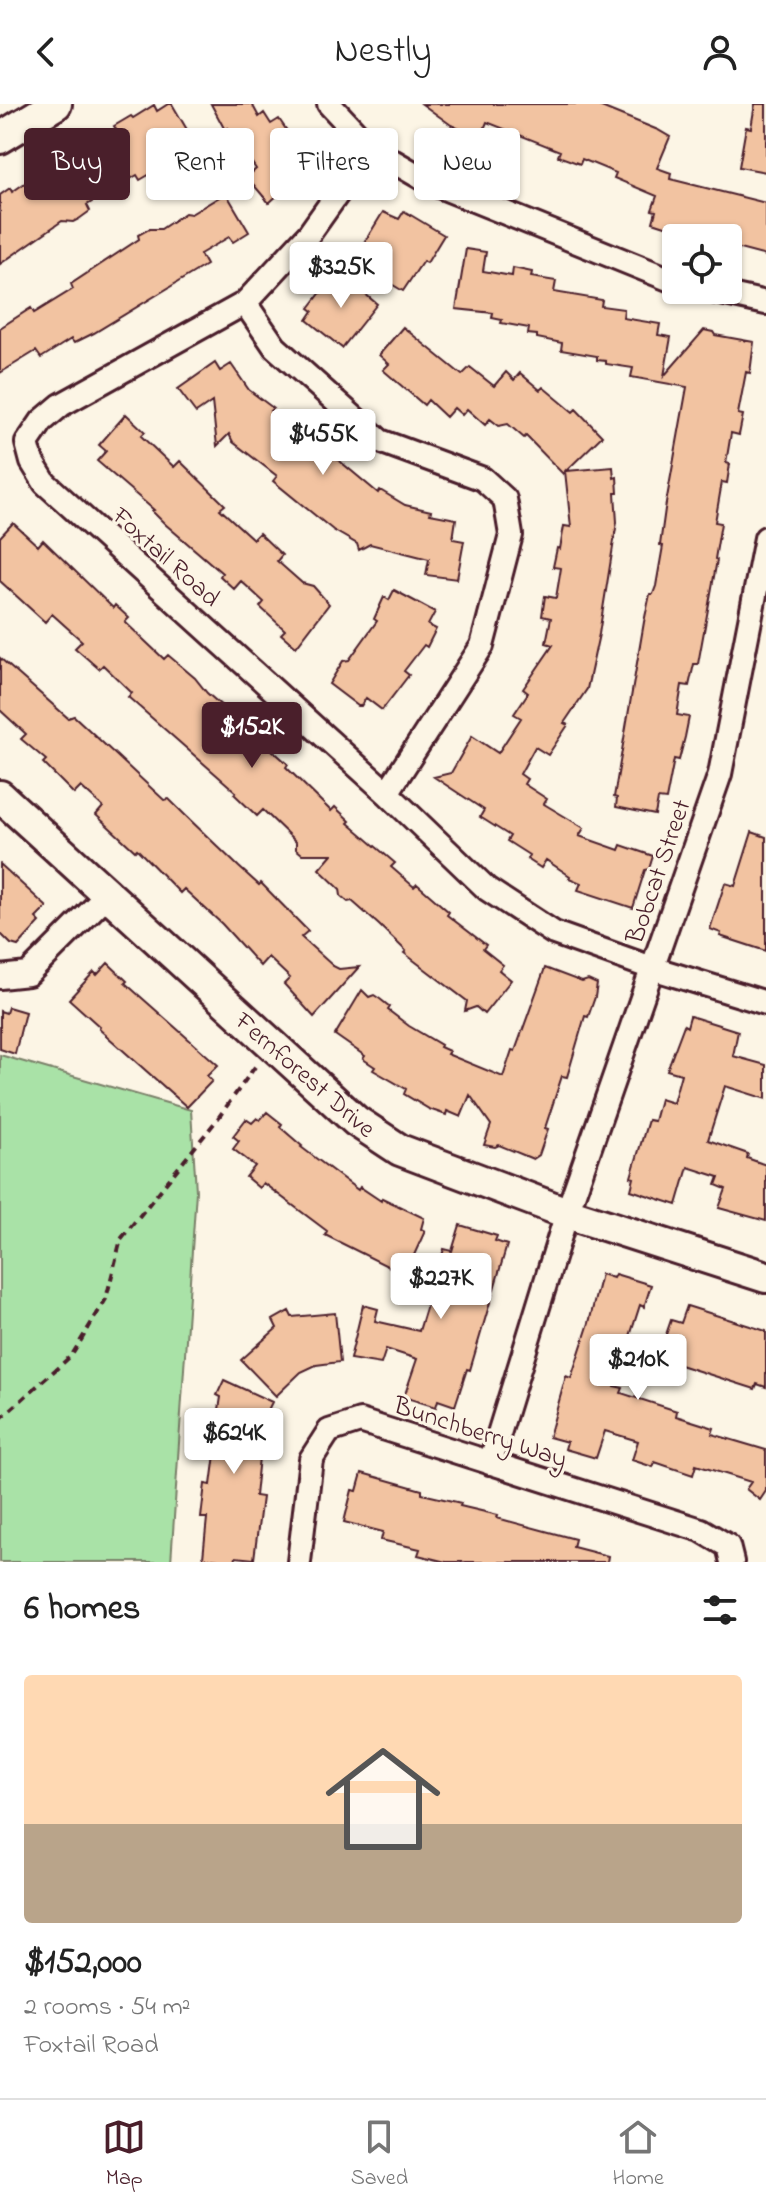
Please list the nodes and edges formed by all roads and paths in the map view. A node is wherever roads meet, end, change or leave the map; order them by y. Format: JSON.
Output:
{"nodes":[{"id":1,"x":56,"y":104,"type":"edge"},
{"id":2,"x":329,"y":104,"type":"edge"},
{"id":3,"x":351,"y":128,"type":"edge"},
{"id":4,"x":0,"y":138,"type":"edge"},
{"id":5,"x":398,"y":164,"type":"edge"},
{"id":6,"x":333,"y":200,"type":"edge"},
{"id":7,"x":662,"y":276,"type":"edge"},
{"id":8,"x":742,"y":298,"type":"edge"},
{"id":9,"x":245,"y":303,"type":"junction"},
{"id":10,"x":766,"y":303,"type":"edge"},
{"id":11,"x":766,"y":538,"type":"edge"},
{"id":12,"x":387,"y":793,"type":"junction"},
{"id":13,"x":0,"y":796,"type":"edge"},
{"id":14,"x":106,"y":896,"type":"junction"},
{"id":15,"x":652,"y":968,"type":"junction"},
{"id":16,"x":0,"y":977,"type":"edge"},
{"id":17,"x":766,"y":1003,"type":"edge"},
{"id":18,"x":270,"y":1045,"type":"junction"},
{"id":19,"x":567,"y":1213,"type":"junction"},
{"id":20,"x":766,"y":1277,"type":"edge"},
{"id":21,"x":0,"y":1419,"type":"edge"},
{"id":22,"x":490,"y":1463,"type":"junction"},
{"id":23,"x":299,"y":1562,"type":"edge"},
{"id":24,"x":732,"y":1562,"type":"edge"}],
"edges":[{"from":1,"to":4,"type":"street"},
{"from":2,"to":3,"type":"street"},
{"from":5,"to":7,"type":"street"},
{"from":6,"to":9,"type":"street","name":"Foxtail Road"},
{"from":8,"to":10,"type":"street"},
{"from":9,"to":12,"type":"street"},
{"from":9,"to":12,"type":"street","name":"Foxtail Road"},
{"from":11,"to":15,"type":"street","name":"Bobcat Street"},
{"from":12,"to":15,"type":"street","name":"Foxtail Road"},
{"from":13,"to":14,"type":"street","name":"Fernforest Drive"},
{"from":14,"to":16,"type":"street"},
{"from":14,"to":18,"type":"street","name":"Fernforest Drive"},
{"from":15,"to":17,"type":"street","name":"Foxtail Road"},
{"from":15,"to":19,"type":"street","name":"Bobcat Street"},
{"from":18,"to":19,"type":"street","name":"Fernforest Drive"},
{"from":18,"to":21,"type":"path"},
{"from":19,"to":20,"type":"street","name":"Fernforest Drive"},
{"from":19,"to":22,"type":"street","name":"Bobcat Street"},
{"from":22,"to":23,"type":"street","name":"Bunchberry Way"},
{"from":22,"to":24,"type":"street","name":"Bunchberry Way"}]}
